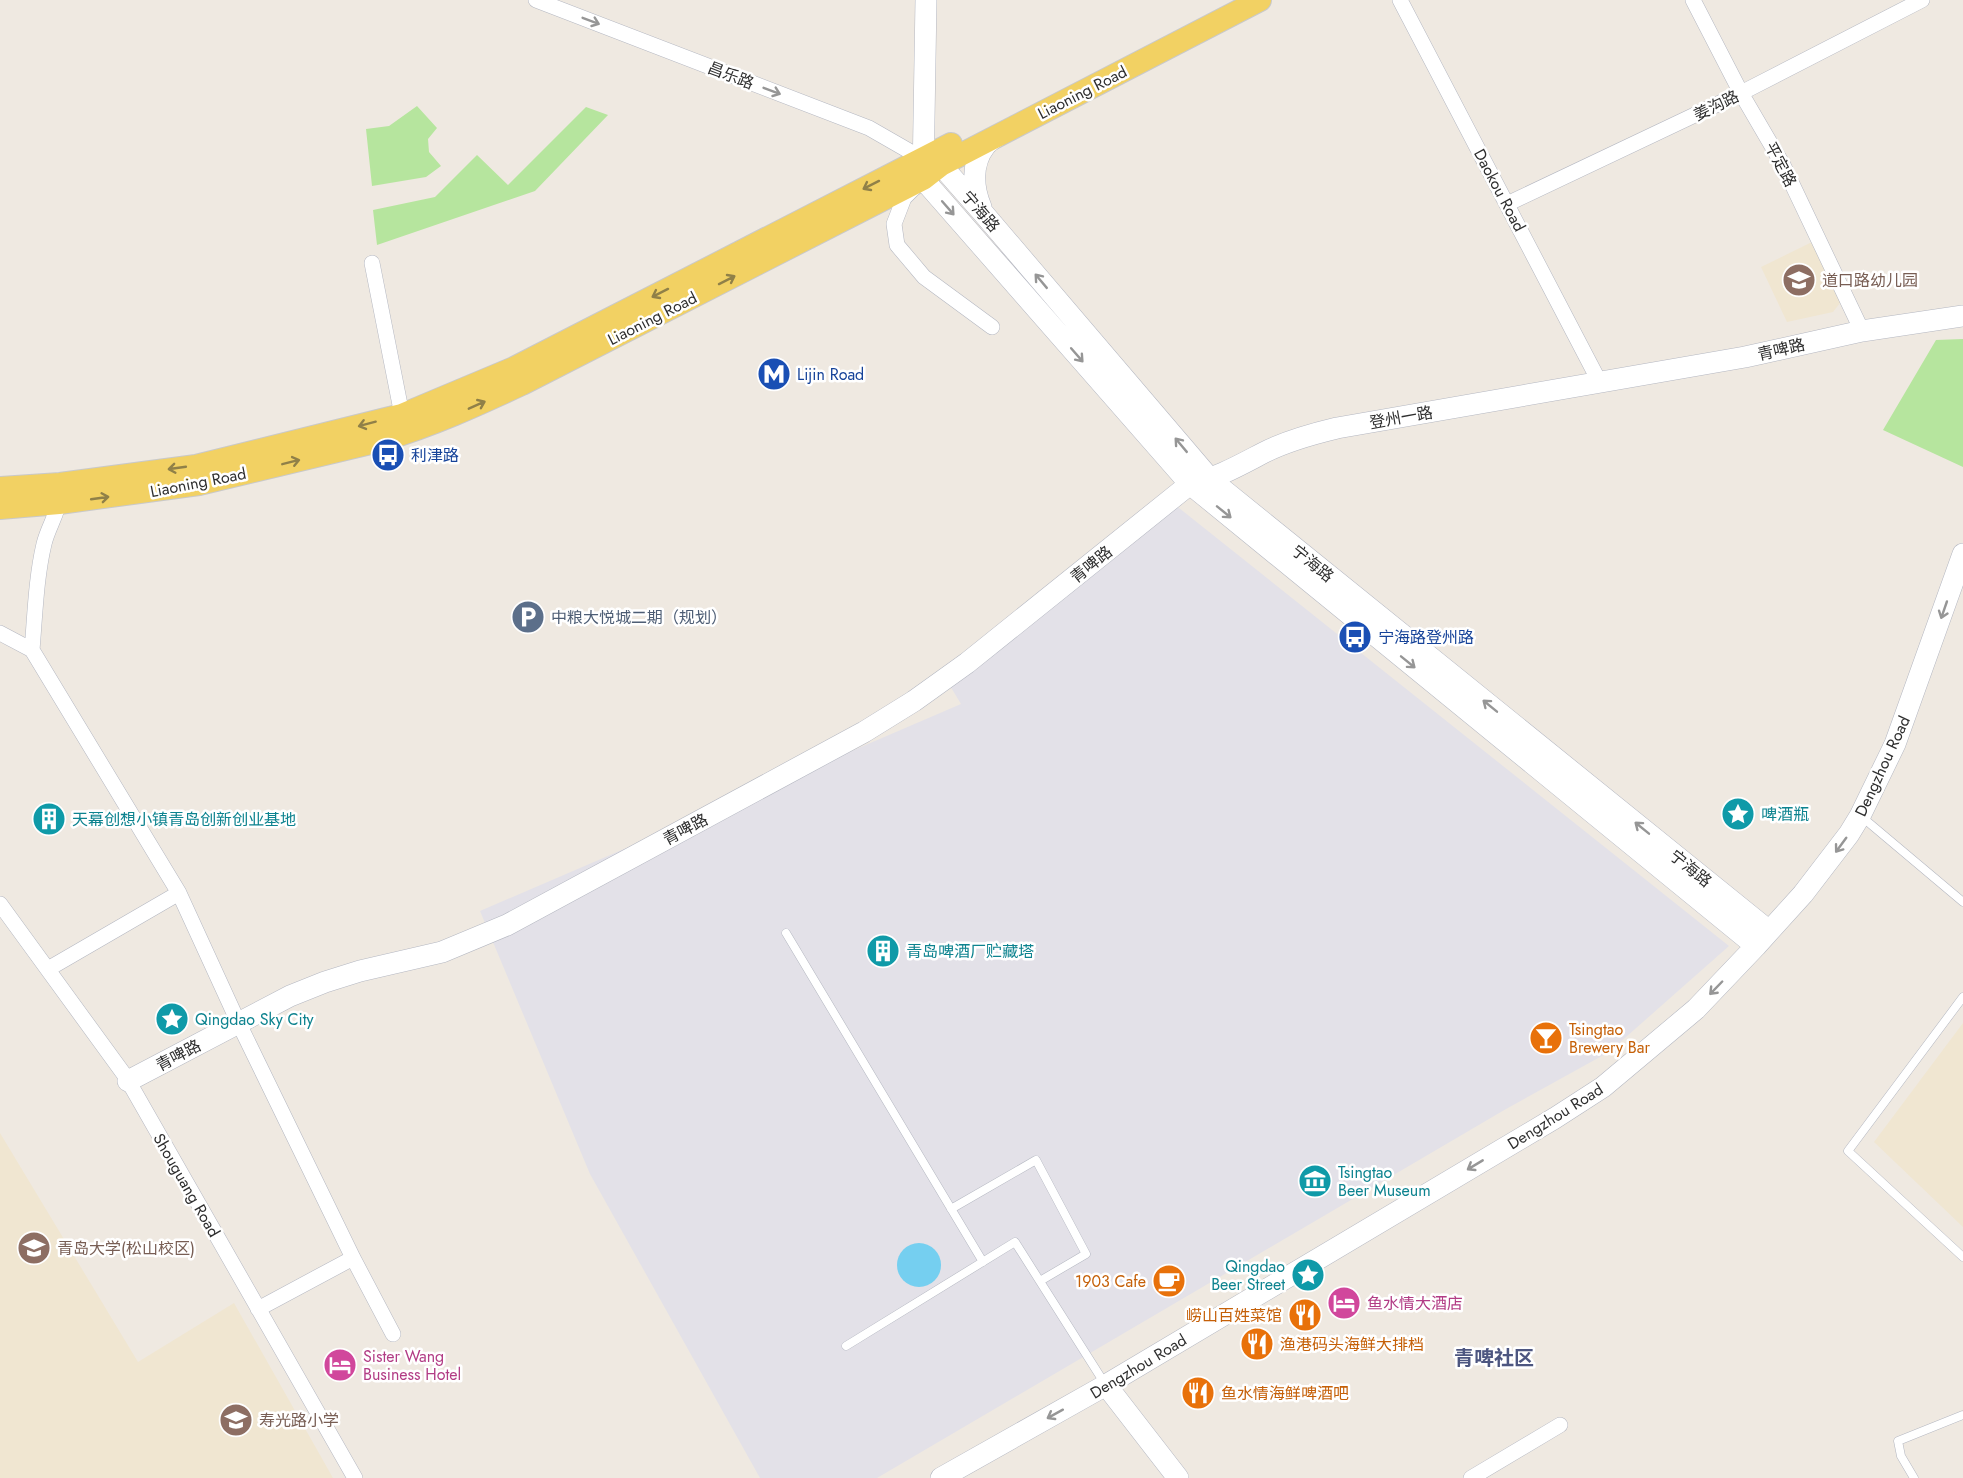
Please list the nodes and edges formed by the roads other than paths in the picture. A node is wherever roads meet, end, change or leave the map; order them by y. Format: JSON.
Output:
{"nodes":[{"id":1,"x":536,"y":0,"type":"edge"},
{"id":2,"x":926,"y":0,"type":"edge"},
{"id":3,"x":1234,"y":0,"type":"edge"},
{"id":4,"x":1260,"y":0,"type":"edge"},
{"id":5,"x":1400,"y":0,"type":"edge"},
{"id":6,"x":1694,"y":0,"type":"edge"},
{"id":7,"x":1922,"y":0,"type":"edge"},
{"id":8,"x":1741,"y":93,"type":"junction"},
{"id":9,"x":999,"y":135,"type":"junction"},
{"id":10,"x":929,"y":168,"type":"junction"},
{"id":11,"x":1507,"y":204,"type":"junction"},
{"id":12,"x":984,"y":214,"type":"junction"},
{"id":13,"x":372,"y":263,"type":"dead end"},
{"id":14,"x":1963,"y":316,"type":"edge"},
{"id":15,"x":992,"y":327,"type":"dead end"},
{"id":16,"x":1862,"y":331,"type":"junction"},
{"id":17,"x":1599,"y":381,"type":"junction"},
{"id":18,"x":402,"y":415,"type":"junction"},
{"id":19,"x":1201,"y":482,"type":"junction"},
{"id":20,"x":0,"y":488,"type":"edge"},
{"id":21,"x":60,"y":494,"type":"junction"},
{"id":22,"x":0,"y":508,"type":"edge"},
{"id":23,"x":1963,"y":554,"type":"edge"},
{"id":24,"x":0,"y":633,"type":"edge"},
{"id":25,"x":32,"y":650,"type":"junction"},
{"id":26,"x":1860,"y":816,"type":"junction"},
{"id":27,"x":179,"y":893,"type":"junction"},
{"id":28,"x":1963,"y":902,"type":"edge"},
{"id":29,"x":0,"y":904,"type":"edge"},
{"id":30,"x":786,"y":933,"type":"dead end"},
{"id":31,"x":1763,"y":939,"type":"junction"},
{"id":32,"x":48,"y":969,"type":"junction"},
{"id":33,"x":1963,"y":997,"type":"edge"},
{"id":34,"x":234,"y":1013,"type":"dead end"},
{"id":35,"x":243,"y":1032,"type":"dead end"},
{"id":36,"x":128,"y":1081,"type":"junction"},
{"id":37,"x":951,"y":1209,"type":"junction"},
{"id":38,"x":1963,"y":1257,"type":"edge"},
{"id":39,"x":352,"y":1258,"type":"junction"},
{"id":40,"x":983,"y":1262,"type":"junction"},
{"id":41,"x":1040,"y":1281,"type":"junction"},
{"id":42,"x":258,"y":1309,"type":"junction"},
{"id":43,"x":393,"y":1334,"type":"dead end"},
{"id":44,"x":846,"y":1346,"type":"dead end"},
{"id":45,"x":1106,"y":1386,"type":"junction"},
{"id":46,"x":1963,"y":1415,"type":"edge"},
{"id":47,"x":1560,"y":1425,"type":"dead end"},
{"id":48,"x":355,"y":1478,"type":"edge"},
{"id":49,"x":941,"y":1478,"type":"edge"},
{"id":50,"x":1178,"y":1478,"type":"edge"},
{"id":51,"x":1471,"y":1478,"type":"edge"},
{"id":52,"x":1914,"y":1478,"type":"edge"}],
"edges":[{"from":1,"to":10,"type":"street","name":"昌乐路","one_way":true},
{"from":2,"to":10,"type":"street"},
{"from":3,"to":10,"type":"main road","name":"Liaoning Road"},
{"from":4,"to":9,"type":"main road","name":"Liaoning Road"},
{"from":5,"to":11,"type":"street","name":"Daokou Road"},
{"from":6,"to":8,"type":"street","name":"平定路"},
{"from":7,"to":8,"type":"street","name":"姜沟路"},
{"from":8,"to":11,"type":"street","name":"姜沟路"},
{"from":8,"to":16,"type":"street","name":"平定路"},
{"from":9,"to":10,"type":"main road","name":"Liaoning Road"},
{"from":9,"to":12,"type":"street"},
{"from":10,"to":12,"type":"street","name":"宁海路"},
{"from":10,"to":15,"type":"street"},
{"from":10,"to":18,"type":"main road","name":"Liaoning Road","one_way":true},
{"from":10,"to":19,"type":"street","name":"宁海路","one_way":true},
{"from":21,"to":10,"type":"main road","name":"Liaoning Road","one_way":true},
{"from":11,"to":17,"type":"street","name":"Daokou Road"},
{"from":19,"to":12,"type":"street","name":"宁海路","one_way":true},
{"from":13,"to":18,"type":"street"},
{"from":14,"to":16,"type":"street","name":"青啤路"},
{"from":16,"to":17,"type":"street","name":"青啤路"},
{"from":17,"to":19,"type":"street","name":"登州一路"},
{"from":18,"to":21,"type":"main road","name":"Liaoning Road","one_way":true},
{"from":19,"to":31,"type":"street","name":"宁海路"},
{"from":19,"to":36,"type":"street","name":"青啤路"},
{"from":20,"to":21,"type":"main road","name":"Liaoning Road"},
{"from":21,"to":22,"type":"main road","name":"Liaoning Road"},
{"from":21,"to":25,"type":"street"},
{"from":23,"to":26,"type":"street","name":"Dengzhou Road","one_way":true},
{"from":24,"to":25,"type":"street"},
{"from":25,"to":27,"type":"street"},
{"from":26,"to":28,"type":"lane"},
{"from":26,"to":31,"type":"street","name":"Dengzhou Road","one_way":true},
{"from":27,"to":32,"type":"street"},
{"from":27,"to":34,"type":"street"},
{"from":29,"to":32,"type":"street","name":"Shouguang Road"},
{"from":30,"to":37,"type":"lane"},
{"from":31,"to":45,"type":"street","name":"Dengzhou Road","one_way":true},
{"from":32,"to":36,"type":"street","name":"Shouguang Road"},
{"from":33,"to":38,"type":"lane"},
{"from":35,"to":39,"type":"street"},
{"from":36,"to":42,"type":"street","name":"Shouguang Road"},
{"from":37,"to":40,"type":"lane"},
{"from":37,"to":41,"type":"lane"},
{"from":39,"to":42,"type":"street"},
{"from":39,"to":43,"type":"street"},
{"from":40,"to":41,"type":"lane"},
{"from":40,"to":44,"type":"lane"},
{"from":41,"to":45,"type":"lane"},
{"from":42,"to":48,"type":"street","name":"Shouguang Road"},
{"from":45,"to":49,"type":"street","name":"Dengzhou Road","one_way":true},
{"from":45,"to":50,"type":"street"},
{"from":46,"to":52,"type":"lane"},
{"from":47,"to":51,"type":"street"}]}
